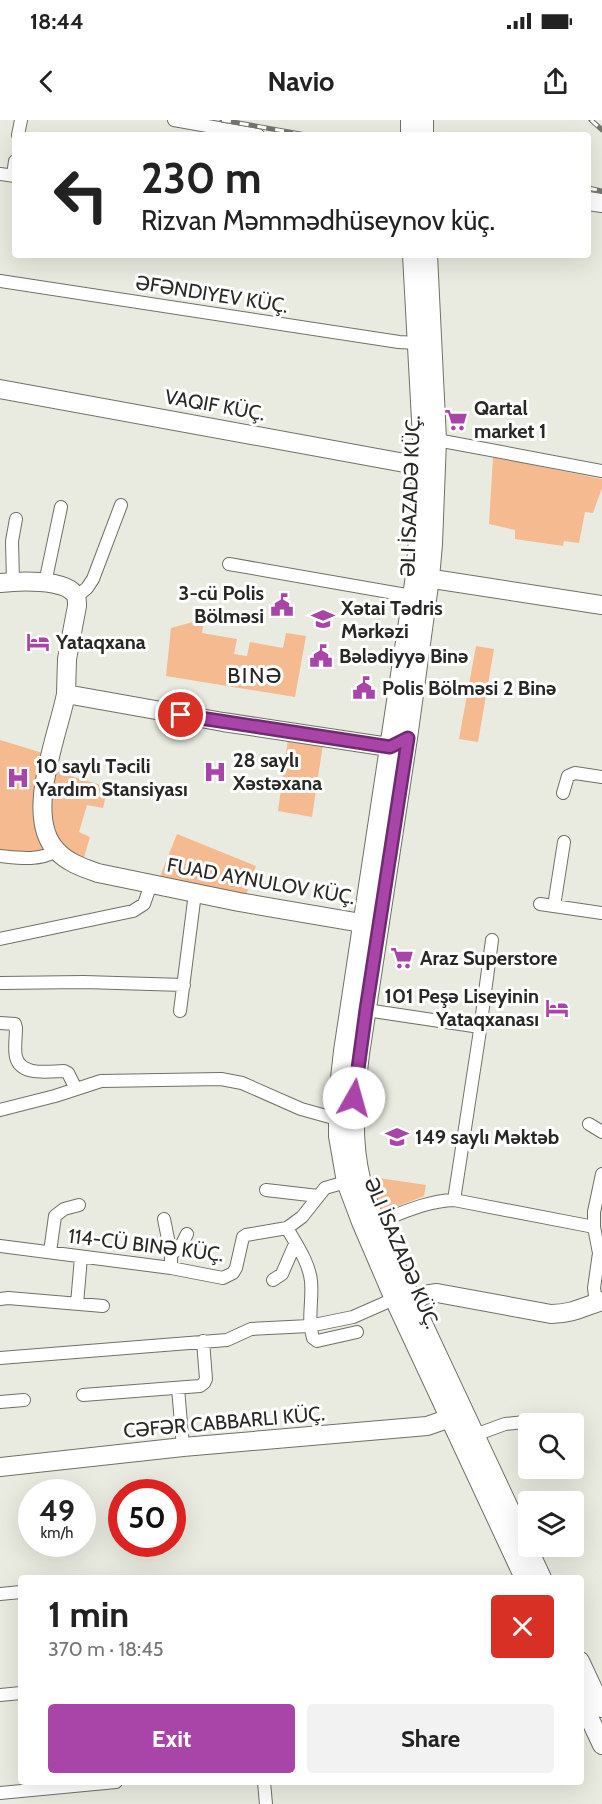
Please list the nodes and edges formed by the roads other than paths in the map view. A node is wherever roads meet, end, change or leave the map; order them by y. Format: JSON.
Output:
{"nodes":[{"id":1,"x":174,"y":120,"type":"edge"},
{"id":2,"x":241,"y":132,"type":"edge"},
{"id":3,"x":412,"y":258,"type":"edge"},
{"id":4,"x":428,"y":258,"type":"edge"},
{"id":5,"x":0,"y":281,"type":"edge"},
{"id":6,"x":417,"y":343,"type":"junction"},
{"id":7,"x":0,"y":389,"type":"edge"},
{"id":8,"x":437,"y":440,"type":"junction"},
{"id":9,"x":421,"y":466,"type":"junction"},
{"id":10,"x":602,"y":471,"type":"edge"},
{"id":11,"x":121,"y":505,"type":"dead end"},
{"id":12,"x":61,"y":507,"type":"dead end"},
{"id":13,"x":16,"y":519,"type":"dead end"},
{"id":14,"x":229,"y":564,"type":"dead end"},
{"id":15,"x":422,"y":577,"type":"junction"},
{"id":16,"x":7,"y":582,"type":"edge"},
{"id":17,"x":45,"y":583,"type":"junction"},
{"id":18,"x":412,"y":596,"type":"junction"},
{"id":19,"x":76,"y":597,"type":"junction"},
{"id":20,"x":602,"y":605,"type":"edge"},
{"id":21,"x":66,"y":694,"type":"junction"},
{"id":22,"x":399,"y":742,"type":"junction"},
{"id":23,"x":602,"y":777,"type":"edge"},
{"id":24,"x":563,"y":793,"type":"dead end"},
{"id":25,"x":564,"y":842,"type":"dead end"},
{"id":26,"x":57,"y":851,"type":"junction"},
{"id":27,"x":0,"y":856,"type":"edge"},
{"id":28,"x":151,"y":884,"type":"junction"},
{"id":29,"x":195,"y":893,"type":"junction"},
{"id":30,"x":540,"y":904,"type":"dead end"},
{"id":31,"x":554,"y":906,"type":"junction"},
{"id":32,"x":602,"y":913,"type":"edge"},
{"id":33,"x":371,"y":924,"type":"junction"},
{"id":34,"x":0,"y":939,"type":"edge"},
{"id":35,"x":492,"y":940,"type":"dead end"},
{"id":36,"x":0,"y":983,"type":"edge"},
{"id":37,"x":184,"y":984,"type":"junction"},
{"id":38,"x":366,"y":1010,"type":"junction"},
{"id":39,"x":180,"y":1011,"type":"dead end"},
{"id":40,"x":0,"y":1023,"type":"edge"},
{"id":41,"x":480,"y":1027,"type":"junction"},
{"id":42,"x":76,"y":1089,"type":"junction"},
{"id":43,"x":0,"y":1110,"type":"edge"},
{"id":44,"x":337,"y":1119,"type":"junction"},
{"id":45,"x":589,"y":1124,"type":"dead end"},
{"id":46,"x":602,"y":1132,"type":"edge"},
{"id":47,"x":602,"y":1174,"type":"edge"},
{"id":48,"x":346,"y":1182,"type":"junction"},
{"id":49,"x":266,"y":1190,"type":"dead end"},
{"id":50,"x":318,"y":1196,"type":"junction"},
{"id":51,"x":454,"y":1200,"type":"junction"},
{"id":52,"x":79,"y":1205,"type":"dead end"},
{"id":53,"x":164,"y":1219,"type":"dead end"},
{"id":54,"x":376,"y":1223,"type":"junction"},
{"id":55,"x":594,"y":1227,"type":"junction"},
{"id":56,"x":287,"y":1228,"type":"junction"},
{"id":57,"x":187,"y":1234,"type":"dead end"},
{"id":58,"x":295,"y":1244,"type":"junction"},
{"id":59,"x":0,"y":1246,"type":"edge"},
{"id":60,"x":50,"y":1252,"type":"junction"},
{"id":61,"x":171,"y":1254,"type":"junction"},
{"id":62,"x":81,"y":1257,"type":"junction"},
{"id":63,"x":171,"y":1268,"type":"junction"},
{"id":64,"x":273,"y":1281,"type":"dead end"},
{"id":65,"x":0,"y":1299,"type":"edge"},
{"id":66,"x":403,"y":1300,"type":"junction"},
{"id":67,"x":599,"y":1302,"type":"edge"},
{"id":68,"x":76,"y":1304,"type":"junction"},
{"id":69,"x":103,"y":1306,"type":"dead end"},
{"id":70,"x":309,"y":1326,"type":"junction"},
{"id":71,"x":357,"y":1332,"type":"dead end"},
{"id":72,"x":203,"y":1341,"type":"junction"},
{"id":73,"x":0,"y":1358,"type":"edge"},
{"id":74,"x":178,"y":1388,"type":"junction"},
{"id":75,"x":83,"y":1395,"type":"dead end"},
{"id":76,"x":24,"y":1400,"type":"dead end"},
{"id":77,"x":0,"y":1402,"type":"edge"},
{"id":78,"x":458,"y":1416,"type":"junction"},
{"id":79,"x":518,"y":1423,"type":"edge"},
{"id":80,"x":475,"y":1435,"type":"junction"},
{"id":81,"x":183,"y":1447,"type":"junction"},
{"id":82,"x":0,"y":1467,"type":"edge"},
{"id":83,"x":524,"y":1575,"type":"edge"},
{"id":84,"x":541,"y":1575,"type":"edge"},
{"id":85,"x":18,"y":1592,"type":"edge"},
{"id":86,"x":0,"y":1594,"type":"edge"},
{"id":87,"x":584,"y":1671,"type":"edge"},
{"id":88,"x":18,"y":1693,"type":"edge"},
{"id":89,"x":0,"y":1695,"type":"edge"},
{"id":90,"x":595,"y":1700,"type":"edge"},
{"id":91,"x":602,"y":1745,"type":"edge"},
{"id":92,"x":84,"y":1785,"type":"edge"},
{"id":93,"x":264,"y":1785,"type":"edge"},
{"id":94,"x":0,"y":1793,"type":"edge"},
{"id":95,"x":266,"y":1804,"type":"edge"}],
"edges":[{"from":1,"to":2,"type":"street"},
{"from":3,"to":6,"type":"main road","name":"ƏLI İSAZADƏ KÜÇ."},
{"from":4,"to":8,"type":"main road","name":"ƏLI İSAZADƏ KÜÇ."},
{"from":5,"to":6,"type":"street","name":"ƏFƏNDIYEV KÜÇ."},
{"from":6,"to":9,"type":"main road","name":"ƏLI İSAZADƏ KÜÇ."},
{"from":7,"to":9,"type":"main road","name":"VAQIF KÜÇ."},
{"from":8,"to":10,"type":"street"},
{"from":8,"to":15,"type":"main road","name":"ƏLI İSAZADƏ KÜÇ."},
{"from":9,"to":15,"type":"main road","name":"ƏLI İSAZADƏ KÜÇ."},
{"from":11,"to":19,"type":"street"},
{"from":12,"to":17,"type":"street"},
{"from":13,"to":16,"type":"street"},
{"from":14,"to":18,"type":"street"},
{"from":15,"to":18,"type":"main road","name":"ƏLI İSAZADƏ KÜÇ."},
{"from":15,"to":20,"type":"main road"},
{"from":15,"to":22,"type":"main road","name":"ƏLI İSAZADƏ KÜÇ."},
{"from":16,"to":17,"type":"main road"},
{"from":17,"to":19,"type":"main road"},
{"from":18,"to":22,"type":"main road","name":"ƏLI İSAZADƏ KÜÇ."},
{"from":19,"to":21,"type":"main road"},
{"from":21,"to":22,"type":"main road"},
{"from":21,"to":26,"type":"main road"},
{"from":22,"to":33,"type":"main road","name":"ƏLI İSAZADƏ KÜÇ."},
{"from":23,"to":24,"type":"street"},
{"from":25,"to":31,"type":"street"},
{"from":26,"to":27,"type":"street"},
{"from":26,"to":28,"type":"main road","name":"FUAD AYNULOV KÜÇ."},
{"from":28,"to":29,"type":"main road","name":"FUAD AYNULOV KÜÇ."},
{"from":28,"to":34,"type":"street","name":"FUAD AYNULOV KÜÇ."},
{"from":29,"to":33,"type":"main road","name":"FUAD AYNULOV KÜÇ."},
{"from":29,"to":37,"type":"street"},
{"from":30,"to":31,"type":"street"},
{"from":31,"to":32,"type":"street"},
{"from":33,"to":38,"type":"main road","name":"ƏLI İSAZADƏ KÜÇ."},
{"from":33,"to":44,"type":"main road","name":"ƏLI İSAZADƏ KÜÇ."},
{"from":35,"to":41,"type":"street"},
{"from":36,"to":37,"type":"street"},
{"from":37,"to":39,"type":"street"},
{"from":38,"to":41,"type":"street"},
{"from":38,"to":54,"type":"main road","name":"ƏLI İSAZADƏ KÜÇ."},
{"from":40,"to":42,"type":"street"},
{"from":41,"to":51,"type":"street"},
{"from":42,"to":43,"type":"street"},
{"from":42,"to":44,"type":"street"},
{"from":44,"to":48,"type":"main road","name":"ƏLI İSAZADƏ KÜÇ."},
{"from":45,"to":46,"type":"street"},
{"from":47,"to":55,"type":"street"},
{"from":48,"to":50,"type":"street"},
{"from":48,"to":66,"type":"main road","name":"ƏLI İSAZADƏ KÜÇ."},
{"from":49,"to":50,"type":"street"},
{"from":50,"to":56,"type":"street"},
{"from":51,"to":54,"type":"street"},
{"from":51,"to":55,"type":"street"},
{"from":52,"to":60,"type":"street"},
{"from":53,"to":61,"type":"street"},
{"from":54,"to":66,"type":"main road","name":"ƏLI İSAZADƏ KÜÇ."},
{"from":55,"to":67,"type":"street"},
{"from":56,"to":58,"type":"street"},
{"from":56,"to":63,"type":"street","name":"114-CÜ BINƏ KÜÇ."},
{"from":57,"to":61,"type":"street"},
{"from":58,"to":64,"type":"street"},
{"from":58,"to":70,"type":"street"},
{"from":59,"to":60,"type":"street","name":"114-CÜ BINƏ KÜÇ."},
{"from":60,"to":62,"type":"street","name":"114-CÜ BINƏ KÜÇ."},
{"from":61,"to":63,"type":"street"},
{"from":62,"to":63,"type":"street","name":"114-CÜ BINƏ KÜÇ."},
{"from":62,"to":68,"type":"street"},
{"from":65,"to":68,"type":"street"},
{"from":66,"to":67,"type":"main road"},
{"from":66,"to":70,"type":"street"},
{"from":66,"to":78,"type":"main road","name":"ƏLI İSAZADƏ KÜÇ."},
{"from":68,"to":69,"type":"street"},
{"from":70,"to":71,"type":"street"},
{"from":70,"to":72,"type":"street"},
{"from":72,"to":73,"type":"street"},
{"from":72,"to":74,"type":"street"},
{"from":74,"to":75,"type":"street"},
{"from":74,"to":81,"type":"street"},
{"from":76,"to":77,"type":"street"},
{"from":78,"to":80,"type":"main road","name":"ƏLI İSAZADƏ KÜÇ."},
{"from":78,"to":81,"type":"main road"},
{"from":78,"to":83,"type":"main road","name":"ƏLI İSAZADƏ KÜÇ."},
{"from":79,"to":80,"type":"street"},
{"from":80,"to":84,"type":"main road","name":"ƏLI İSAZADƏ KÜÇ."},
{"from":81,"to":82,"type":"main road"},
{"from":85,"to":86,"type":"street"},
{"from":87,"to":90,"type":"main road"},
{"from":88,"to":89,"type":"street"},
{"from":90,"to":91,"type":"main road"},
{"from":92,"to":94,"type":"street"},
{"from":93,"to":95,"type":"street"}]}
